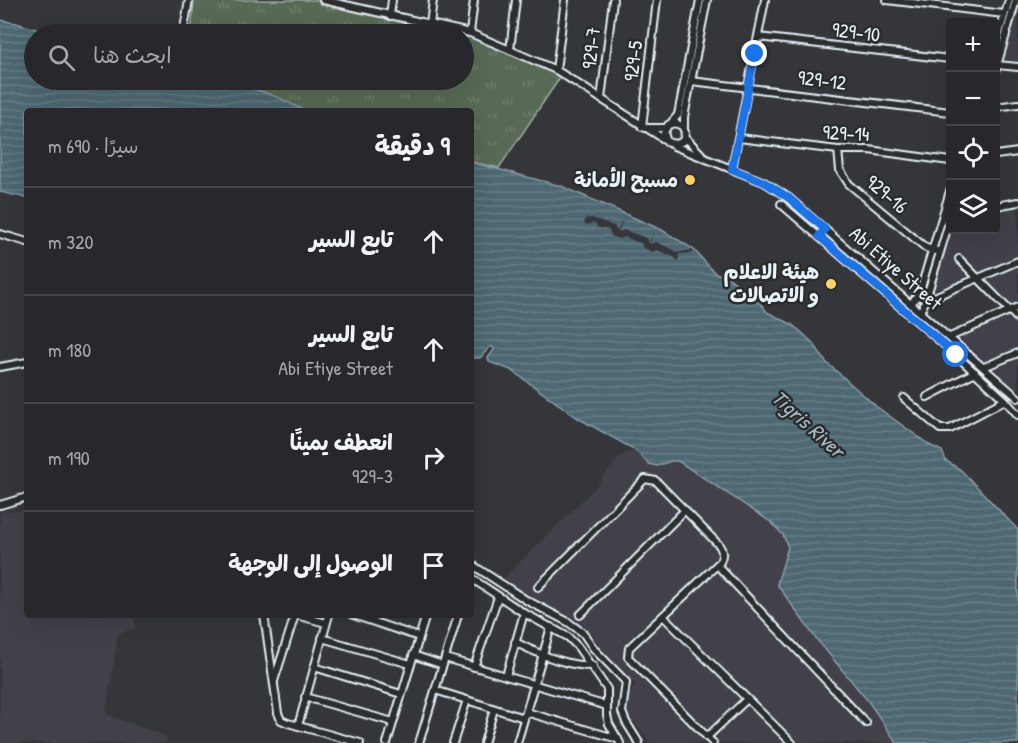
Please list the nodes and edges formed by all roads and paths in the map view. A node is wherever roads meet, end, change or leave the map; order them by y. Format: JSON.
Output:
{"nodes":[{"id":1,"x":189,"y":0,"type":"edge"},
{"id":2,"x":323,"y":0,"type":"edge"},
{"id":3,"x":392,"y":0,"type":"edge"},
{"id":4,"x":434,"y":0,"type":"edge"},
{"id":5,"x":474,"y":0,"type":"edge"},
{"id":6,"x":516,"y":0,"type":"edge"},
{"id":7,"x":565,"y":0,"type":"edge"},
{"id":8,"x":613,"y":0,"type":"edge"},
{"id":9,"x":657,"y":0,"type":"edge"},
{"id":10,"x":700,"y":0,"type":"edge"},
{"id":11,"x":706,"y":0,"type":"edge"},
{"id":12,"x":765,"y":0,"type":"edge"},
{"id":13,"x":887,"y":0,"type":"edge"},
{"id":14,"x":1009,"y":0,"type":"edge"},
{"id":15,"x":1016,"y":0,"type":"edge"},
{"id":16,"x":348,"y":3,"type":"edge"},
{"id":17,"x":1011,"y":14,"type":"edge"},
{"id":18,"x":390,"y":16,"type":"junction"},
{"id":19,"x":185,"y":24,"type":"edge"},
{"id":20,"x":426,"y":24,"type":"edge"},
{"id":21,"x":430,"y":24,"type":"edge"},
{"id":22,"x":471,"y":24,"type":"edge"},
{"id":23,"x":474,"y":35,"type":"edge"},
{"id":24,"x":1000,"y":36,"type":"edge"},
{"id":25,"x":758,"y":37,"type":"junction"},
{"id":26,"x":510,"y":50,"type":"junction"},
{"id":27,"x":1000,"y":53,"type":"edge"},
{"id":28,"x":946,"y":58,"type":"edge"},
{"id":29,"x":1000,"y":67,"type":"edge"},
{"id":30,"x":1018,"y":67,"type":"edge"},
{"id":31,"x":556,"y":70,"type":"junction"},
{"id":32,"x":691,"y":81,"type":"junction"},
{"id":33,"x":749,"y":88,"type":"junction"},
{"id":34,"x":601,"y":99,"type":"junction"},
{"id":35,"x":1018,"y":104,"type":"edge"},
{"id":36,"x":1000,"y":106,"type":"edge"},
{"id":37,"x":946,"y":110,"type":"edge"},
{"id":38,"x":671,"y":123,"type":"junction"},
{"id":39,"x":642,"y":127,"type":"junction"},
{"id":40,"x":665,"y":128,"type":"junction"},
{"id":41,"x":684,"y":128,"type":"junction"},
{"id":42,"x":685,"y":137,"type":"junction"},
{"id":43,"x":739,"y":138,"type":"junction"},
{"id":44,"x":669,"y":143,"type":"junction"},
{"id":45,"x":838,"y":150,"type":"junction"},
{"id":46,"x":1018,"y":152,"type":"edge"},
{"id":47,"x":1000,"y":154,"type":"edge"},
{"id":48,"x":946,"y":160,"type":"edge"},
{"id":49,"x":710,"y":161,"type":"junction"},
{"id":50,"x":732,"y":169,"type":"junction"},
{"id":51,"x":1018,"y":202,"type":"edge"},
{"id":52,"x":781,"y":204,"type":"dead end"},
{"id":53,"x":1000,"y":205,"type":"edge"},
{"id":54,"x":946,"y":207,"type":"edge"},
{"id":55,"x":825,"y":229,"type":"junction"},
{"id":56,"x":0,"y":234,"type":"edge"},
{"id":57,"x":946,"y":234,"type":"edge"},
{"id":58,"x":819,"y":236,"type":"junction"},
{"id":59,"x":24,"y":241,"type":"edge"},
{"id":60,"x":932,"y":250,"type":"junction"},
{"id":61,"x":940,"y":252,"type":"junction"},
{"id":62,"x":959,"y":259,"type":"dead end"},
{"id":63,"x":1018,"y":261,"type":"edge"},
{"id":64,"x":978,"y":278,"type":"junction"},
{"id":65,"x":918,"y":296,"type":"junction"},
{"id":66,"x":926,"y":299,"type":"junction"},
{"id":67,"x":912,"y":303,"type":"junction"},
{"id":68,"x":1018,"y":307,"type":"edge"},
{"id":69,"x":921,"y":311,"type":"junction"},
{"id":70,"x":1009,"y":311,"type":"junction"},
{"id":71,"x":1018,"y":319,"type":"edge"},
{"id":72,"x":950,"y":337,"type":"junction"},
{"id":73,"x":1018,"y":353,"type":"edge"},
{"id":74,"x":24,"y":363,"type":"edge"},
{"id":75,"x":0,"y":367,"type":"edge"},
{"id":76,"x":984,"y":368,"type":"junction"},
{"id":77,"x":975,"y":372,"type":"junction"},
{"id":78,"x":927,"y":397,"type":"dead end"},
{"id":79,"x":904,"y":398,"type":"dead end"},
{"id":80,"x":1018,"y":398,"type":"edge"},
{"id":81,"x":1005,"y":400,"type":"junction"},
{"id":82,"x":1018,"y":416,"type":"edge"},
{"id":83,"x":24,"y":498,"type":"edge"},
{"id":84,"x":0,"y":506,"type":"edge"},
{"id":85,"x":685,"y":510,"type":"junction"},
{"id":86,"x":717,"y":565,"type":"junction"},
{"id":87,"x":474,"y":566,"type":"edge"},
{"id":88,"x":474,"y":580,"type":"edge"},
{"id":89,"x":538,"y":587,"type":"dead end"},
{"id":90,"x":498,"y":597,"type":"junction"},
{"id":91,"x":524,"y":613,"type":"junction"},
{"id":92,"x":580,"y":615,"type":"dead end"},
{"id":93,"x":663,"y":616,"type":"junction"},
{"id":94,"x":264,"y":618,"type":"edge"},
{"id":95,"x":295,"y":618,"type":"edge"},
{"id":96,"x":307,"y":618,"type":"edge"},
{"id":97,"x":328,"y":618,"type":"edge"},
{"id":98,"x":362,"y":618,"type":"edge"},
{"id":99,"x":425,"y":618,"type":"edge"},
{"id":100,"x":457,"y":618,"type":"edge"},
{"id":101,"x":326,"y":623,"type":"junction"},
{"id":102,"x":551,"y":627,"type":"junction"},
{"id":103,"x":419,"y":637,"type":"junction"},
{"id":104,"x":322,"y":638,"type":"junction"},
{"id":105,"x":515,"y":642,"type":"junction"},
{"id":106,"x":412,"y":655,"type":"junction"},
{"id":107,"x":543,"y":655,"type":"junction"},
{"id":108,"x":445,"y":658,"type":"junction"},
{"id":109,"x":410,"y":664,"type":"junction"},
{"id":110,"x":443,"y":665,"type":"junction"},
{"id":111,"x":593,"y":666,"type":"junction"},
{"id":112,"x":314,"y":667,"type":"junction"},
{"id":113,"x":474,"y":667,"type":"junction"},
{"id":114,"x":506,"y":676,"type":"junction"},
{"id":115,"x":274,"y":682,"type":"junction"},
{"id":116,"x":534,"y":685,"type":"junction"},
{"id":117,"x":435,"y":690,"type":"junction"},
{"id":118,"x":401,"y":694,"type":"junction"},
{"id":119,"x":305,"y":697,"type":"junction"},
{"id":120,"x":747,"y":699,"type":"junction"},
{"id":121,"x":467,"y":700,"type":"junction"},
{"id":122,"x":608,"y":706,"type":"junction"},
{"id":123,"x":494,"y":708,"type":"junction"},
{"id":124,"x":525,"y":715,"type":"junction"},
{"id":125,"x":393,"y":722,"type":"junction"},
{"id":126,"x":866,"y":723,"type":"dead end"},
{"id":127,"x":298,"y":726,"type":"junction"},
{"id":128,"x":707,"y":737,"type":"junction"},
{"id":129,"x":619,"y":741,"type":"edge"},
{"id":130,"x":520,"y":742,"type":"edge"},
{"id":131,"x":360,"y":743,"type":"edge"},
{"id":132,"x":387,"y":743,"type":"edge"},
{"id":133,"x":419,"y":743,"type":"edge"},
{"id":134,"x":453,"y":743,"type":"edge"},
{"id":135,"x":484,"y":743,"type":"edge"},
{"id":136,"x":639,"y":743,"type":"edge"},
{"id":137,"x":713,"y":743,"type":"edge"},
{"id":138,"x":792,"y":743,"type":"edge"}],
"edges":[{"from":1,"to":19,"type":"street"},
{"from":2,"to":16,"type":"street","name":"Abi Etiye Street"},
{"from":3,"to":18,"type":"street"},
{"from":4,"to":21,"type":"street"},
{"from":5,"to":22,"type":"street"},
{"from":6,"to":26,"type":"street"},
{"from":7,"to":31,"type":"street"},
{"from":8,"to":34,"type":"street","name":"929-7"},
{"from":9,"to":39,"type":"street","name":"929-5"},
{"from":10,"to":38,"type":"street"},
{"from":11,"to":32,"type":"street"},
{"from":12,"to":25,"type":"street"},
{"from":13,"to":17,"type":"street"},
{"from":14,"to":17,"type":"street"},
{"from":15,"to":17,"type":"street"},
{"from":16,"to":18,"type":"street","name":"Abi Etiye Street"},
{"from":17,"to":24,"type":"street"},
{"from":17,"to":27,"type":"street"},
{"from":18,"to":20,"type":"street","name":"Abi Etiye Street"},
{"from":23,"to":26,"type":"street","name":"Abi Etiye Street"},
{"from":25,"to":28,"type":"street","name":"929-10"},
{"from":25,"to":33,"type":"street"},
{"from":26,"to":31,"type":"street","name":"Abi Etiye Street"},
{"from":29,"to":30,"type":"street"},
{"from":31,"to":34,"type":"street","name":"Abi Etiye Street"},
{"from":32,"to":33,"type":"street","name":"929-12"},
{"from":32,"to":41,"type":"street"},
{"from":33,"to":37,"type":"street","name":"929-12"},
{"from":33,"to":43,"type":"street"},
{"from":34,"to":39,"type":"street","name":"Abi Etiye Street"},
{"from":35,"to":36,"type":"street"},
{"from":38,"to":40,"type":"street"},
{"from":38,"to":41,"type":"street"},
{"from":39,"to":40,"type":"street"},
{"from":39,"to":44,"type":"street","name":"Abi Etiye Street"},
{"from":40,"to":44,"type":"street"},
{"from":41,"to":42,"type":"street"},
{"from":42,"to":44,"type":"street"},
{"from":42,"to":49,"type":"street","name":"Abi Etiye Street"},
{"from":43,"to":45,"type":"street","name":"929-14"},
{"from":43,"to":50,"type":"street"},
{"from":44,"to":49,"type":"street","name":"Abi Etiye Street"},
{"from":45,"to":48,"type":"street","name":"929-14"},
{"from":45,"to":60,"type":"street","name":"929-16"},
{"from":46,"to":47,"type":"street"},
{"from":49,"to":50,"type":"street","name":"Abi Etiye Street"},
{"from":50,"to":55,"type":"street","name":"Abi Etiye Street"},
{"from":51,"to":53,"type":"street"},
{"from":52,"to":58,"type":"street"},
{"from":54,"to":60,"type":"street"},
{"from":55,"to":58,"type":"street"},
{"from":55,"to":67,"type":"street","name":"Abi Etiye Street"},
{"from":56,"to":59,"type":"street"},
{"from":57,"to":61,"type":"street"},
{"from":58,"to":77,"type":"street"},
{"from":60,"to":61,"type":"street"},
{"from":60,"to":65,"type":"street"},
{"from":61,"to":66,"type":"street"},
{"from":62,"to":64,"type":"street"},
{"from":63,"to":64,"type":"street"},
{"from":64,"to":66,"type":"street"},
{"from":64,"to":70,"type":"street"},
{"from":65,"to":66,"type":"street"},
{"from":65,"to":67,"type":"street"},
{"from":66,"to":69,"type":"street"},
{"from":67,"to":69,"type":"street","name":"Abi Etiye Street"},
{"from":68,"to":70,"type":"street"},
{"from":69,"to":72,"type":"street","name":"Abi Etiye Street"},
{"from":70,"to":71,"type":"street"},
{"from":70,"to":72,"type":"street"},
{"from":72,"to":76,"type":"street","name":"Abi Etiye Street"},
{"from":73,"to":76,"type":"street"},
{"from":74,"to":75,"type":"street"},
{"from":76,"to":80,"type":"street","name":"Abi Etiye Street"},
{"from":77,"to":78,"type":"street"},
{"from":77,"to":81,"type":"street"},
{"from":79,"to":81,"type":"street"},
{"from":81,"to":82,"type":"street"},
{"from":83,"to":84,"type":"street"},
{"from":85,"to":86,"type":"street"},
{"from":85,"to":89,"type":"street"},
{"from":85,"to":92,"type":"street"},
{"from":86,"to":93,"type":"street"},
{"from":86,"to":126,"type":"street"},
{"from":87,"to":136,"type":"street"},
{"from":88,"to":90,"type":"street"},
{"from":90,"to":91,"type":"street"},
{"from":90,"to":113,"type":"street"},
{"from":91,"to":102,"type":"street"},
{"from":91,"to":105,"type":"street"},
{"from":93,"to":120,"type":"street"},
{"from":93,"to":128,"type":"street"},
{"from":94,"to":115,"type":"street"},
{"from":95,"to":115,"type":"street"},
{"from":96,"to":101,"type":"street"},
{"from":97,"to":101,"type":"street"},
{"from":98,"to":103,"type":"street"},
{"from":99,"to":103,"type":"street"},
{"from":100,"to":108,"type":"street"},
{"from":101,"to":104,"type":"street"},
{"from":102,"to":107,"type":"street"},
{"from":102,"to":111,"type":"street"},
{"from":103,"to":106,"type":"street"},
{"from":104,"to":109,"type":"street"},
{"from":104,"to":112,"type":"street"},
{"from":105,"to":107,"type":"street"},
{"from":105,"to":114,"type":"street"},
{"from":106,"to":109,"type":"street"},
{"from":106,"to":110,"type":"street"},
{"from":107,"to":111,"type":"street"},
{"from":107,"to":116,"type":"street"},
{"from":108,"to":110,"type":"street"},
{"from":108,"to":113,"type":"street"},
{"from":109,"to":118,"type":"street"},
{"from":110,"to":117,"type":"street"},
{"from":111,"to":122,"type":"street"},
{"from":112,"to":118,"type":"street"},
{"from":112,"to":119,"type":"street"},
{"from":113,"to":114,"type":"street"},
{"from":114,"to":116,"type":"street"},
{"from":115,"to":127,"type":"street"},
{"from":116,"to":122,"type":"street"},
{"from":116,"to":124,"type":"street"},
{"from":117,"to":121,"type":"street"},
{"from":117,"to":133,"type":"street"},
{"from":118,"to":125,"type":"street"},
{"from":119,"to":125,"type":"street"},
{"from":119,"to":127,"type":"street"},
{"from":120,"to":128,"type":"street"},
{"from":120,"to":138,"type":"street"},
{"from":121,"to":123,"type":"street"},
{"from":121,"to":134,"type":"street"},
{"from":122,"to":129,"type":"street"},
{"from":123,"to":124,"type":"street"},
{"from":123,"to":135,"type":"street"},
{"from":124,"to":129,"type":"street"},
{"from":124,"to":130,"type":"street"},
{"from":125,"to":132,"type":"street"},
{"from":127,"to":131,"type":"street"},
{"from":128,"to":137,"type":"street"}]}
